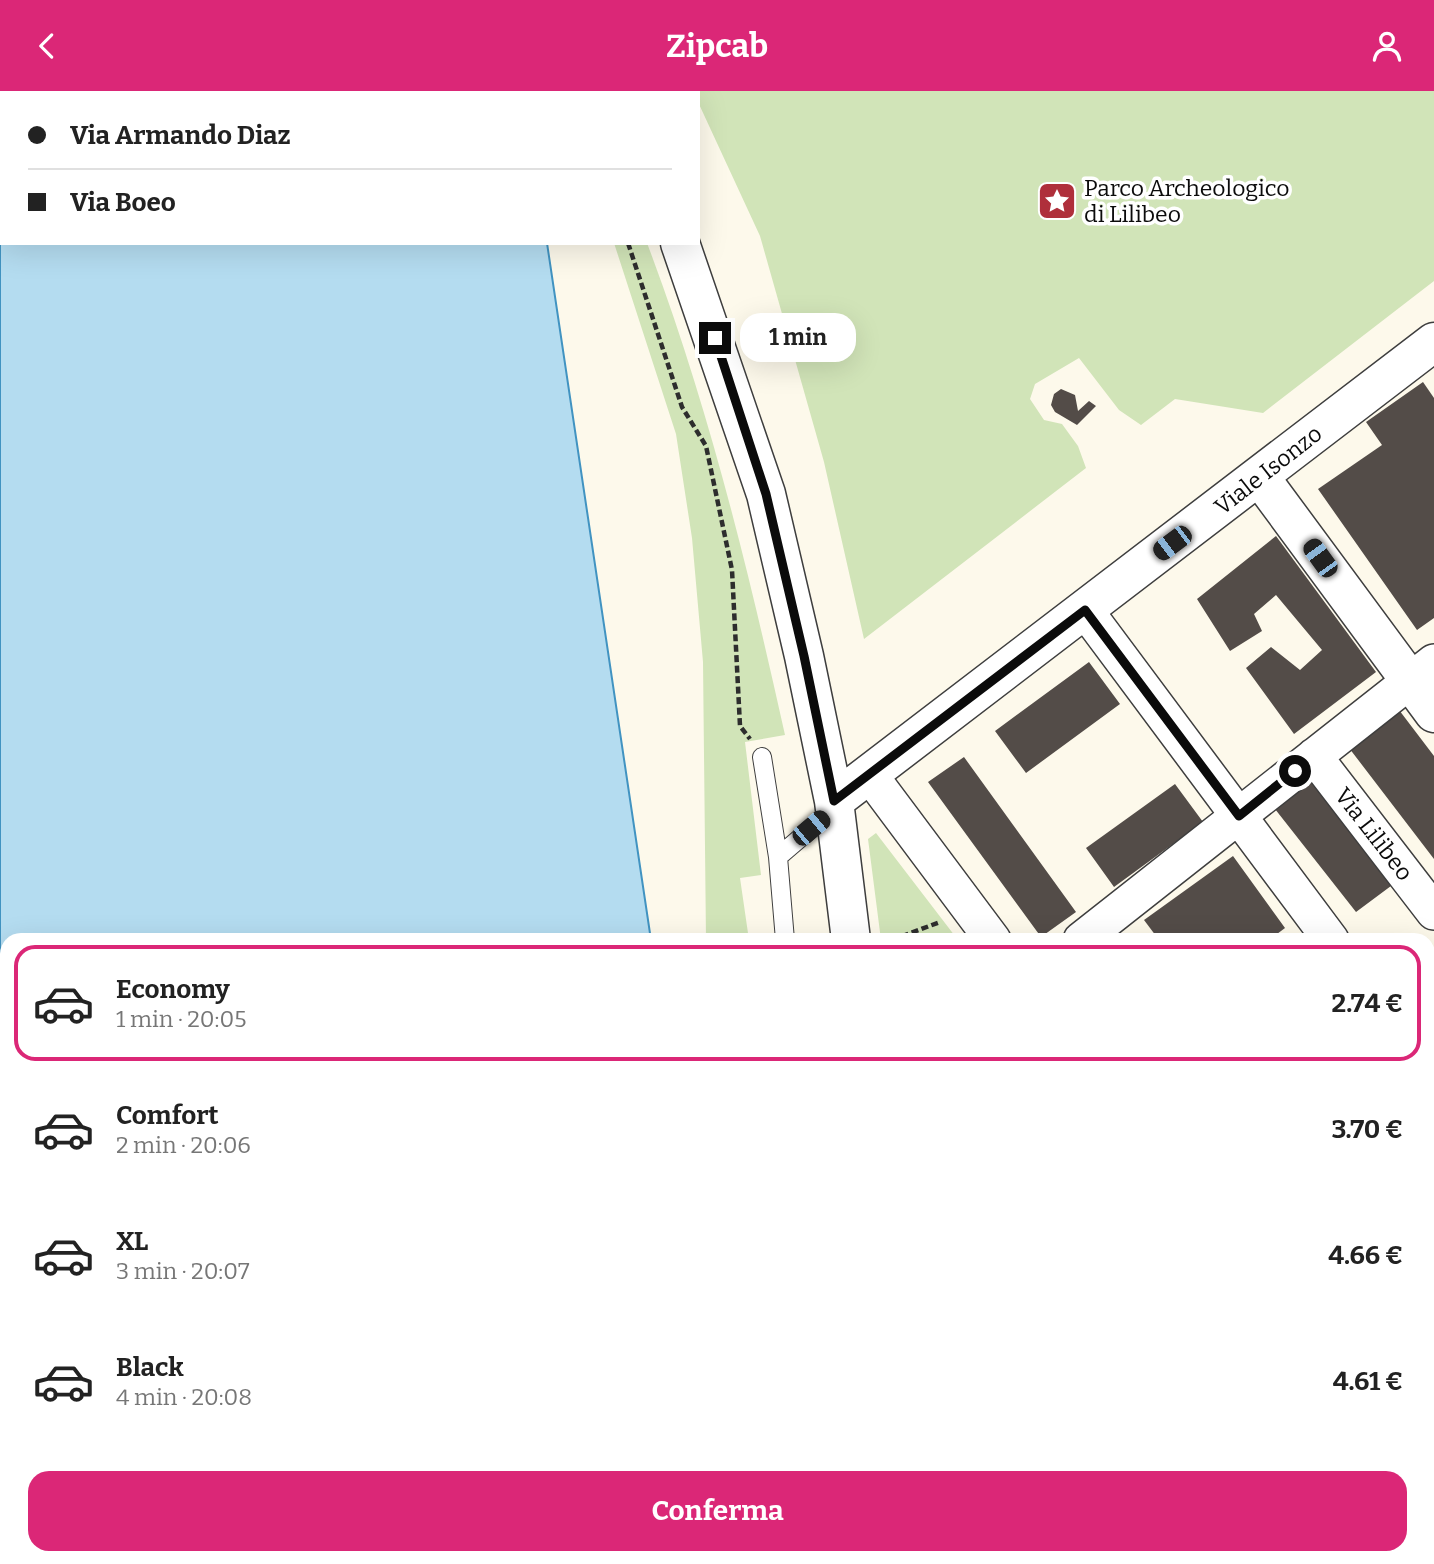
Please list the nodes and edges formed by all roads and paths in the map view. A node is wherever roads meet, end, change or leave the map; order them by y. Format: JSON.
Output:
{"nodes":[{"id":1,"x":629,"y":245,"type":"edge"},
{"id":2,"x":681,"y":245,"type":"edge"},
{"id":3,"x":1434,"y":342,"type":"edge"},
{"id":4,"x":1259,"y":477,"type":"junction"},
{"id":5,"x":1085,"y":610,"type":"junction"},
{"id":6,"x":1422,"y":671,"type":"edge"},
{"id":7,"x":1434,"y":713,"type":"edge"},
{"id":8,"x":1314,"y":756,"type":"junction"},
{"id":9,"x":762,"y":757,"type":"joint"},
{"id":10,"x":869,"y":774,"type":"junction"},
{"id":11,"x":834,"y":805,"type":"junction"},
{"id":12,"x":1239,"y":816,"type":"junction"},
{"id":13,"x":778,"y":857,"type":"junction"},
{"id":14,"x":1434,"y":912,"type":"edge"},
{"id":15,"x":950,"y":918,"type":"dead end"},
{"id":16,"x":784,"y":933,"type":"edge"},
{"id":17,"x":849,"y":933,"type":"edge"},
{"id":18,"x":910,"y":933,"type":"edge"},
{"id":19,"x":988,"y":933,"type":"edge"},
{"id":20,"x":1090,"y":933,"type":"edge"},
{"id":21,"x":1326,"y":933,"type":"edge"}],
"edges":[{"from":1,"to":9,"type":"path"},
{"from":2,"to":11,"type":"street"},
{"from":3,"to":4,"type":"street","name":"Viale Isonzo"},
{"from":4,"to":5,"type":"street","name":"Viale Isonzo"},
{"from":4,"to":6,"type":"street"},
{"from":5,"to":10,"type":"street","name":"Viale Isonzo"},
{"from":5,"to":12,"type":"street"},
{"from":6,"to":7,"type":"street"},
{"from":6,"to":8,"type":"street"},
{"from":8,"to":12,"type":"street"},
{"from":8,"to":14,"type":"street","name":"Via Lilibeo"},
{"from":9,"to":13,"type":"lane"},
{"from":10,"to":11,"type":"street","name":"Viale Isonzo"},
{"from":10,"to":19,"type":"street"},
{"from":11,"to":13,"type":"lane"},
{"from":11,"to":17,"type":"street"},
{"from":12,"to":20,"type":"street"},
{"from":12,"to":21,"type":"street"},
{"from":13,"to":16,"type":"lane"},
{"from":15,"to":18,"type":"path"}]}
